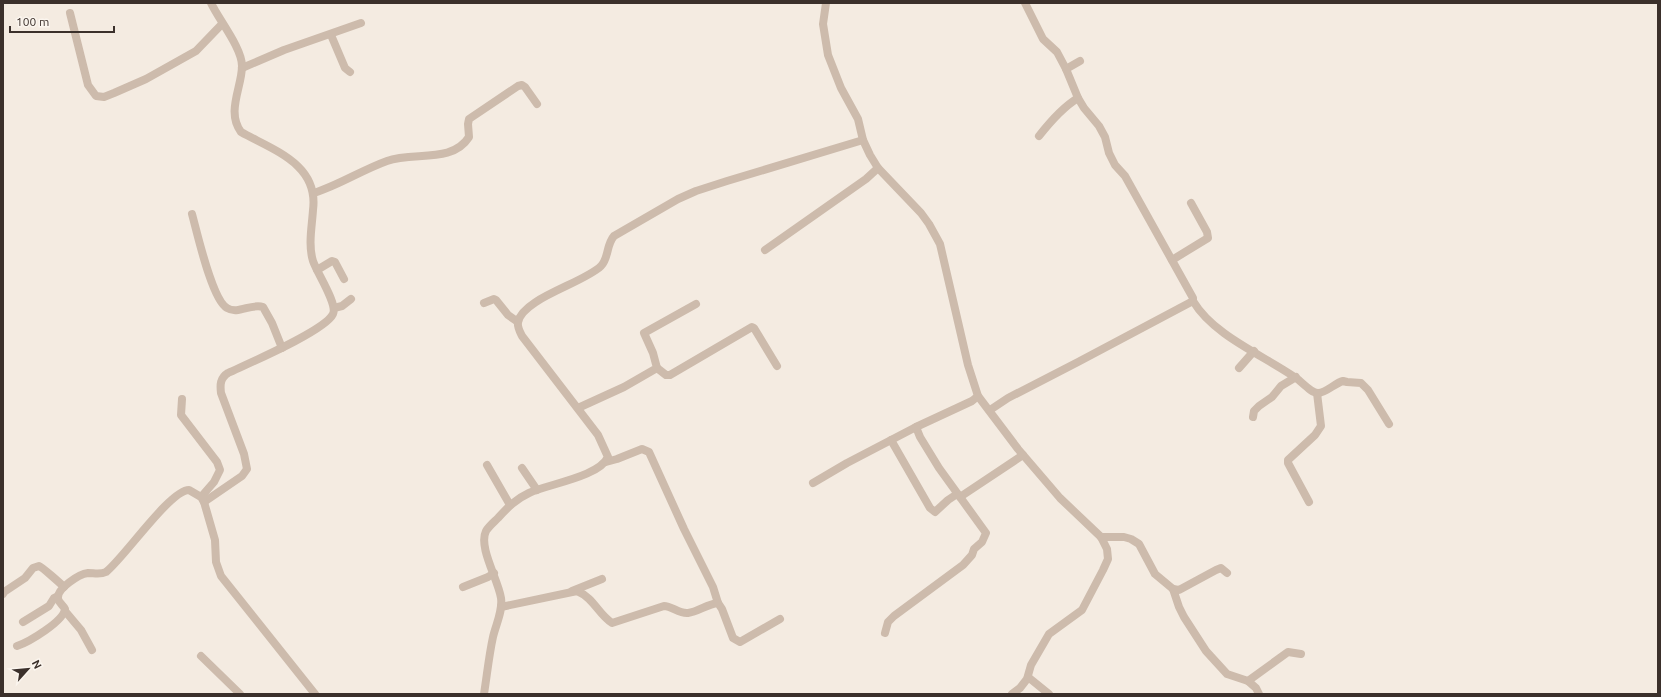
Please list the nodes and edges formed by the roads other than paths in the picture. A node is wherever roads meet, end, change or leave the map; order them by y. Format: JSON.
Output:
{"nodes":[{"id":1,"x":211,"y":3,"type":"edge"},
{"id":2,"x":826,"y":3,"type":"edge"},
{"id":3,"x":1025,"y":3,"type":"edge"},
{"id":4,"x":70,"y":13,"type":"dead end"},
{"id":5,"x":361,"y":23,"type":"dead end"},
{"id":6,"x":222,"y":24,"type":"junction"},
{"id":7,"x":330,"y":35,"type":"junction"},
{"id":8,"x":1080,"y":61,"type":"dead end"},
{"id":9,"x":242,"y":68,"type":"junction"},
{"id":10,"x":1066,"y":69,"type":"junction"},
{"id":11,"x":350,"y":72,"type":"dead end"},
{"id":12,"x":1078,"y":98,"type":"junction"},
{"id":13,"x":537,"y":104,"type":"dead end"},
{"id":14,"x":1039,"y":136,"type":"dead end"},
{"id":15,"x":863,"y":140,"type":"junction"},
{"id":16,"x":878,"y":168,"type":"junction"},
{"id":17,"x":314,"y":193,"type":"junction"},
{"id":18,"x":1191,"y":203,"type":"dead end"},
{"id":19,"x":192,"y":214,"type":"dead end"},
{"id":20,"x":765,"y":250,"type":"dead end"},
{"id":21,"x":1172,"y":260,"type":"junction"},
{"id":22,"x":317,"y":270,"type":"junction"},
{"id":23,"x":344,"y":279,"type":"dead end"},
{"id":24,"x":351,"y":299,"type":"dead end"},
{"id":25,"x":1193,"y":301,"type":"junction"},
{"id":26,"x":484,"y":302,"type":"dead end"},
{"id":27,"x":696,"y":304,"type":"dead end"},
{"id":28,"x":334,"y":308,"type":"junction"},
{"id":29,"x":518,"y":322,"type":"junction"},
{"id":30,"x":282,"y":348,"type":"junction"},
{"id":31,"x":1254,"y":351,"type":"junction"},
{"id":32,"x":776,"y":366,"type":"dead end"},
{"id":33,"x":657,"y":368,"type":"junction"},
{"id":34,"x":1239,"y":368,"type":"dead end"},
{"id":35,"x":1296,"y":377,"type":"junction"},
{"id":36,"x":1317,"y":393,"type":"junction"},
{"id":37,"x":978,"y":396,"type":"junction"},
{"id":38,"x":182,"y":399,"type":"dead end"},
{"id":39,"x":578,"y":408,"type":"junction"},
{"id":40,"x":990,"y":410,"type":"junction"},
{"id":41,"x":1252,"y":417,"type":"dead end"},
{"id":42,"x":1389,"y":424,"type":"dead end"},
{"id":43,"x":916,"y":427,"type":"junction"},
{"id":44,"x":891,"y":440,"type":"junction"},
{"id":45,"x":1023,"y":455,"type":"junction"},
{"id":46,"x":606,"y":462,"type":"junction"},
{"id":47,"x":487,"y":465,"type":"dead end"},
{"id":48,"x":522,"y":468,"type":"dead end"},
{"id":49,"x":813,"y":483,"type":"dead end"},
{"id":50,"x":537,"y":490,"type":"junction"},
{"id":51,"x":959,"y":495,"type":"junction"},
{"id":52,"x":203,"y":499,"type":"junction"},
{"id":53,"x":1309,"y":502,"type":"dead end"},
{"id":54,"x":510,"y":505,"type":"junction"},
{"id":55,"x":1101,"y":538,"type":"junction"},
{"id":56,"x":494,"y":573,"type":"junction"},
{"id":57,"x":1228,"y":573,"type":"dead end"},
{"id":58,"x":602,"y":579,"type":"dead end"},
{"id":59,"x":64,"y":587,"type":"junction"},
{"id":60,"x":463,"y":587,"type":"dead end"},
{"id":61,"x":1173,"y":589,"type":"junction"},
{"id":62,"x":571,"y":592,"type":"junction"},
{"id":63,"x":3,"y":594,"type":"edge"},
{"id":64,"x":58,"y":596,"type":"junction"},
{"id":65,"x":718,"y":603,"type":"junction"},
{"id":66,"x":501,"y":607,"type":"junction"},
{"id":67,"x":66,"y":611,"type":"junction"},
{"id":68,"x":780,"y":619,"type":"dead end"},
{"id":69,"x":23,"y":622,"type":"dead end"},
{"id":70,"x":885,"y":633,"type":"dead end"},
{"id":71,"x":18,"y":646,"type":"dead end"},
{"id":72,"x":92,"y":650,"type":"dead end"},
{"id":73,"x":1301,"y":654,"type":"dead end"},
{"id":74,"x":201,"y":656,"type":"dead end"},
{"id":75,"x":1028,"y":677,"type":"junction"},
{"id":76,"x":1248,"y":682,"type":"junction"},
{"id":77,"x":240,"y":694,"type":"edge"},
{"id":78,"x":315,"y":694,"type":"edge"},
{"id":79,"x":484,"y":694,"type":"edge"},
{"id":80,"x":1012,"y":694,"type":"edge"},
{"id":81,"x":1049,"y":694,"type":"edge"},
{"id":82,"x":1259,"y":694,"type":"edge"}],
"edges":[{"from":1,"to":6,"type":"street"},
{"from":2,"to":15,"type":"street"},
{"from":3,"to":10,"type":"street"},
{"from":4,"to":6,"type":"street"},
{"from":5,"to":7,"type":"street"},
{"from":6,"to":9,"type":"street"},
{"from":7,"to":9,"type":"street"},
{"from":7,"to":11,"type":"street"},
{"from":8,"to":10,"type":"street"},
{"from":9,"to":17,"type":"street"},
{"from":10,"to":12,"type":"street"},
{"from":12,"to":14,"type":"street"},
{"from":12,"to":21,"type":"street"},
{"from":13,"to":17,"type":"street"},
{"from":15,"to":16,"type":"street"},
{"from":15,"to":29,"type":"street"},
{"from":16,"to":20,"type":"street"},
{"from":16,"to":37,"type":"street"},
{"from":17,"to":22,"type":"street"},
{"from":18,"to":21,"type":"street"},
{"from":19,"to":30,"type":"street"},
{"from":21,"to":25,"type":"street"},
{"from":22,"to":23,"type":"street"},
{"from":22,"to":28,"type":"street"},
{"from":24,"to":28,"type":"street"},
{"from":25,"to":31,"type":"street"},
{"from":25,"to":40,"type":"street"},
{"from":26,"to":29,"type":"street"},
{"from":27,"to":33,"type":"street"},
{"from":28,"to":30,"type":"street"},
{"from":29,"to":39,"type":"street"},
{"from":30,"to":52,"type":"street"},
{"from":31,"to":34,"type":"street"},
{"from":31,"to":35,"type":"street"},
{"from":32,"to":33,"type":"street"},
{"from":33,"to":39,"type":"street"},
{"from":35,"to":36,"type":"street"},
{"from":35,"to":41,"type":"street"},
{"from":36,"to":42,"type":"street"},
{"from":36,"to":53,"type":"street"},
{"from":37,"to":40,"type":"street"},
{"from":37,"to":43,"type":"street"},
{"from":38,"to":52,"type":"street"},
{"from":39,"to":46,"type":"street"},
{"from":40,"to":45,"type":"street"},
{"from":43,"to":44,"type":"street"},
{"from":43,"to":51,"type":"street"},
{"from":44,"to":49,"type":"street"},
{"from":44,"to":51,"type":"street"},
{"from":45,"to":51,"type":"street"},
{"from":45,"to":55,"type":"street"},
{"from":46,"to":50,"type":"street"},
{"from":46,"to":65,"type":"street"},
{"from":47,"to":54,"type":"street"},
{"from":48,"to":50,"type":"street"},
{"from":50,"to":54,"type":"street"},
{"from":51,"to":70,"type":"street"},
{"from":52,"to":59,"type":"street"},
{"from":52,"to":78,"type":"street"},
{"from":54,"to":56,"type":"street"},
{"from":55,"to":61,"type":"street"},
{"from":55,"to":75,"type":"street"},
{"from":56,"to":60,"type":"street"},
{"from":56,"to":66,"type":"street"},
{"from":57,"to":61,"type":"street"},
{"from":58,"to":62,"type":"street"},
{"from":59,"to":63,"type":"street"},
{"from":59,"to":64,"type":"street"},
{"from":61,"to":76,"type":"street"},
{"from":62,"to":65,"type":"street"},
{"from":62,"to":66,"type":"street"},
{"from":64,"to":67,"type":"street"},
{"from":64,"to":69,"type":"street"},
{"from":65,"to":68,"type":"street"},
{"from":66,"to":79,"type":"street"},
{"from":67,"to":71,"type":"street"},
{"from":67,"to":72,"type":"street"},
{"from":73,"to":76,"type":"street"},
{"from":74,"to":77,"type":"street"},
{"from":75,"to":80,"type":"street"},
{"from":75,"to":81,"type":"street"},
{"from":76,"to":82,"type":"street"}]}
